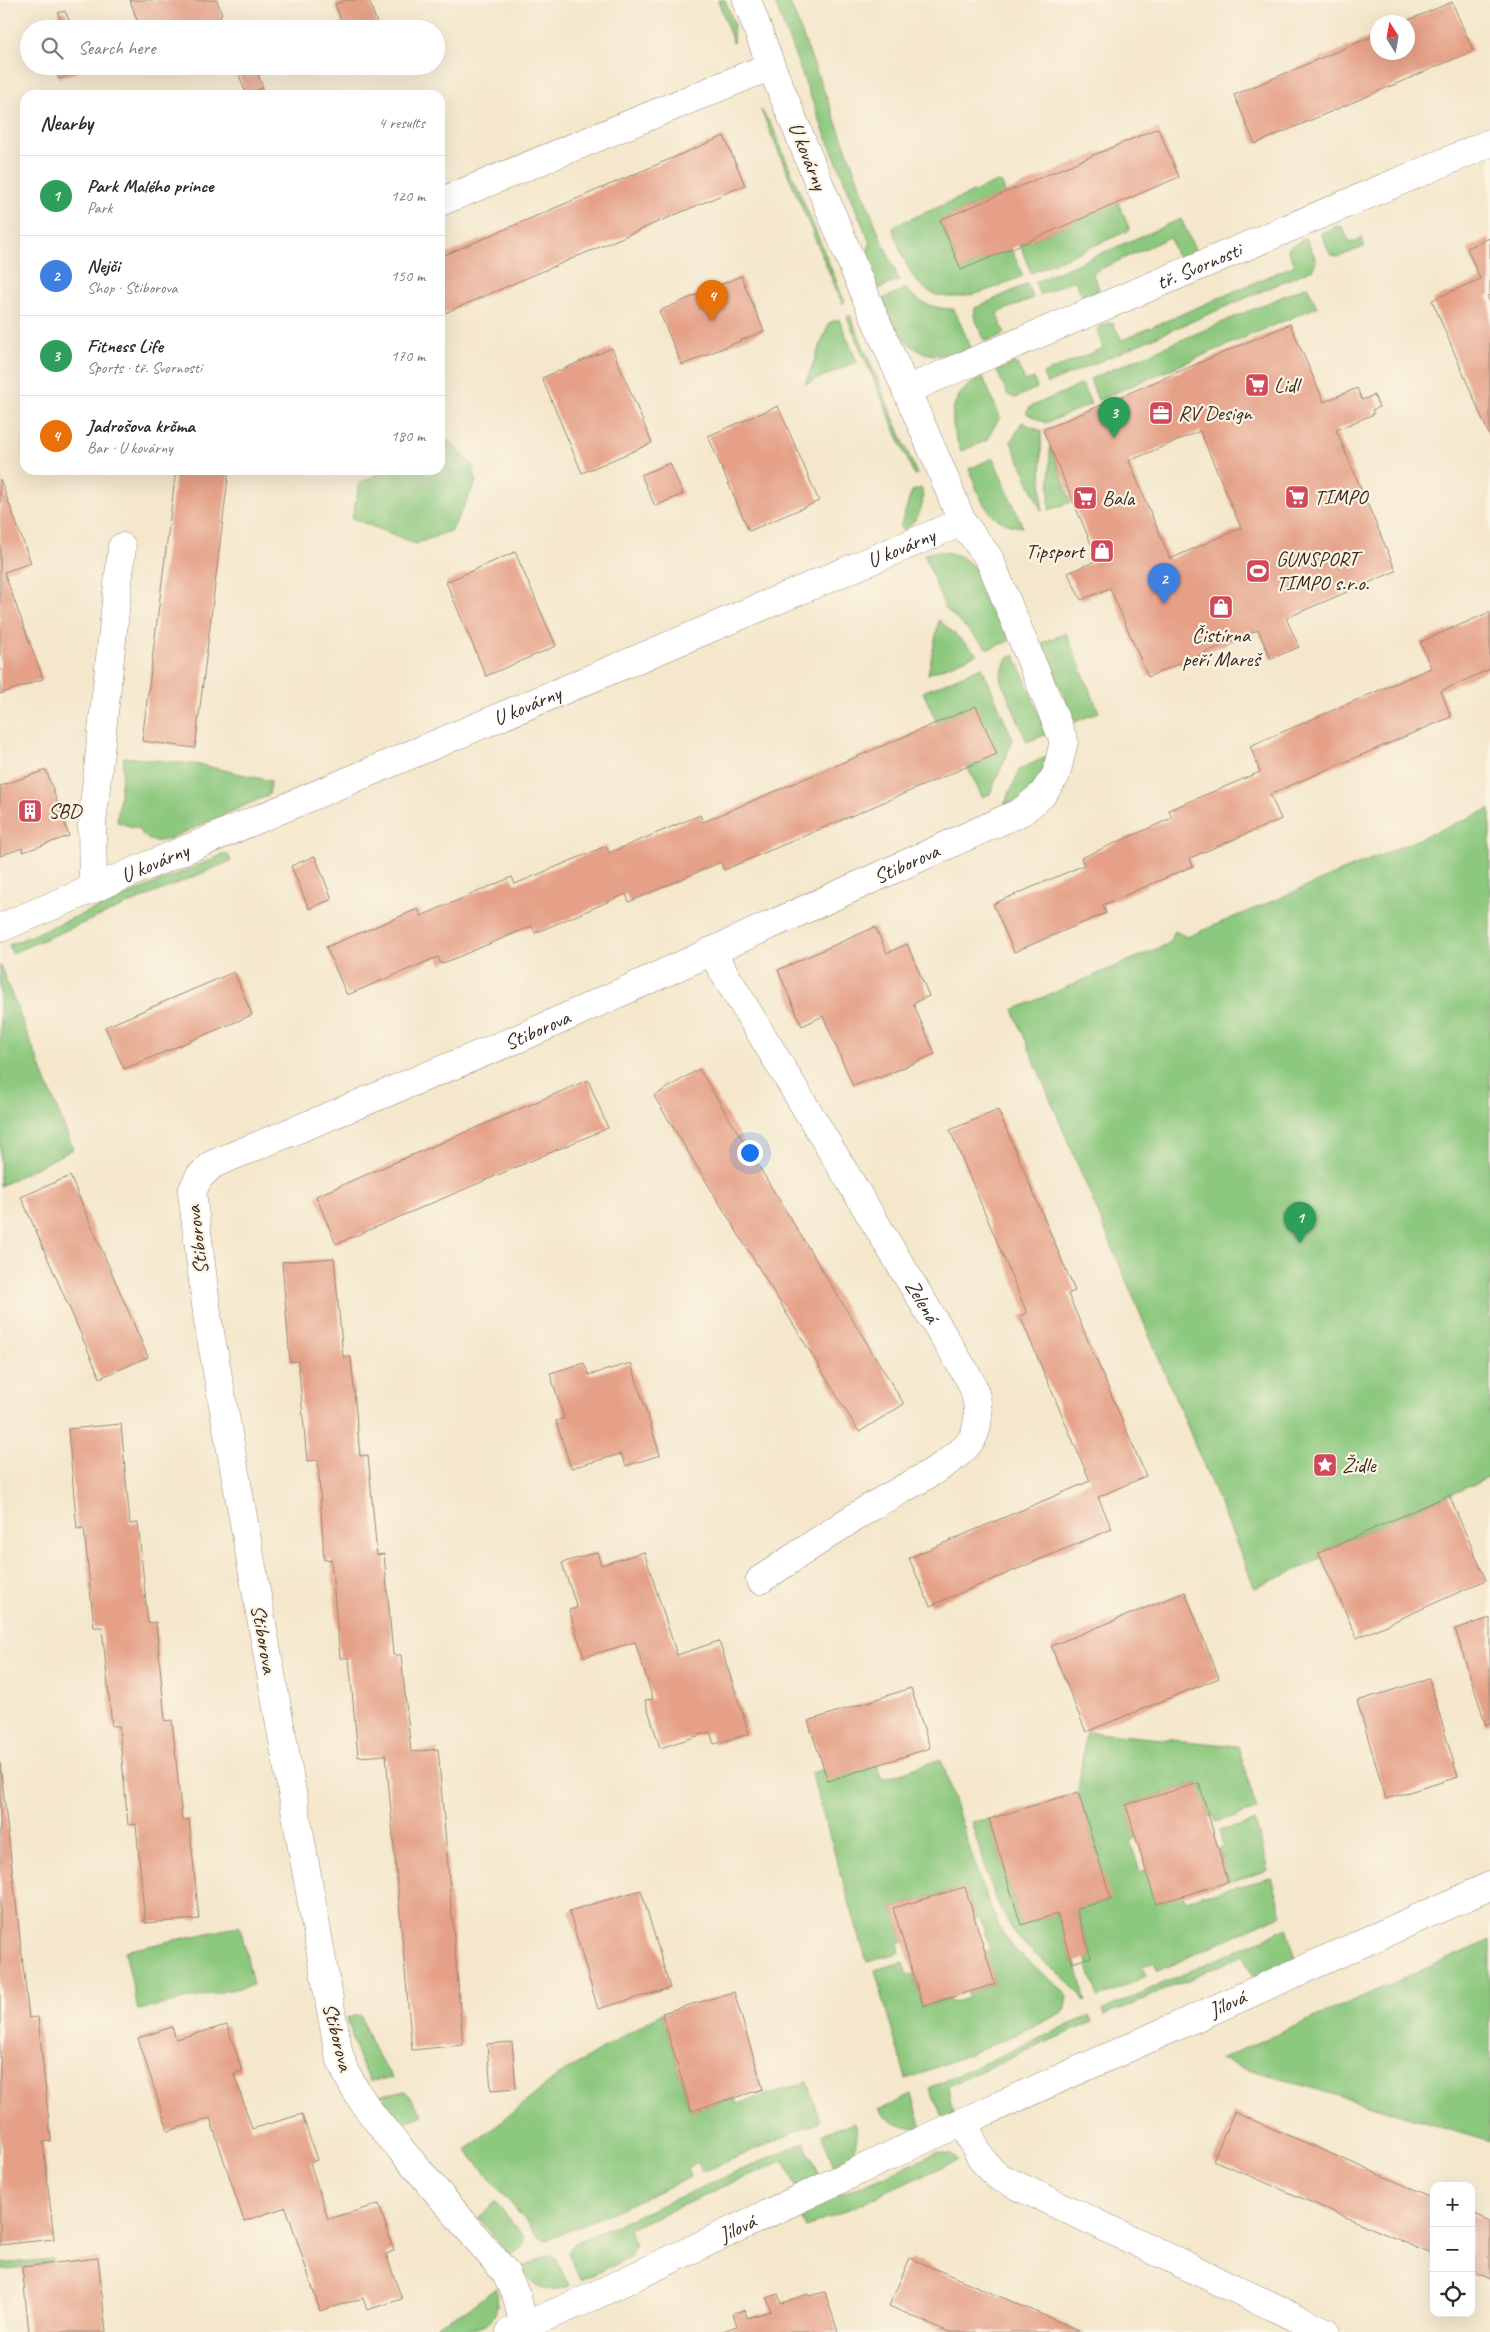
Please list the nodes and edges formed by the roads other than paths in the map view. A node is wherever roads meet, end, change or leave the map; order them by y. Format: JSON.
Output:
{"nodes":[{"id":1,"x":747,"y":0,"type":"edge"},
{"id":2,"x":771,"y":66,"type":"junction"},
{"id":3,"x":1490,"y":143,"type":"edge"},
{"id":4,"x":445,"y":200,"type":"edge"},
{"id":5,"x":906,"y":390,"type":"junction"},
{"id":6,"x":962,"y":522,"type":"junction"},
{"id":7,"x":122,"y":547,"type":"dead end"},
{"id":8,"x":989,"y":558,"type":"joint"},
{"id":9,"x":93,"y":889,"type":"junction"},
{"id":10,"x":0,"y":928,"type":"edge"},
{"id":11,"x":711,"y":951,"type":"junction"},
{"id":12,"x":760,"y":1580,"type":"dead end"},
{"id":13,"x":1490,"y":1886,"type":"edge"},
{"id":14,"x":964,"y":2122,"type":"junction"},
{"id":15,"x":520,"y":2330,"type":"edge"},
{"id":16,"x":1326,"y":2332,"type":"edge"}],
"edges":[{"from":1,"to":2,"type":"street","name":"U kovárny"},
{"from":2,"to":4,"type":"street"},
{"from":2,"to":5,"type":"street","name":"U kovárny"},
{"from":3,"to":5,"type":"street","name":"tř. Svornosti"},
{"from":5,"to":6,"type":"street","name":"U kovárny"},
{"from":6,"to":8,"type":"street","name":"U kovárny"},
{"from":6,"to":9,"type":"street","name":"U kovárny"},
{"from":7,"to":9,"type":"street","name":"U kovárny"},
{"from":8,"to":11,"type":"street","name":"Stiborova"},
{"from":9,"to":10,"type":"street","name":"U kovárny"},
{"from":11,"to":12,"type":"street","name":"Zelená"},
{"from":11,"to":15,"type":"street","name":"Stiborova"},
{"from":13,"to":14,"type":"street","name":"Jílová"},
{"from":14,"to":15,"type":"street","name":"Jílová"},
{"from":14,"to":16,"type":"street"}]}
